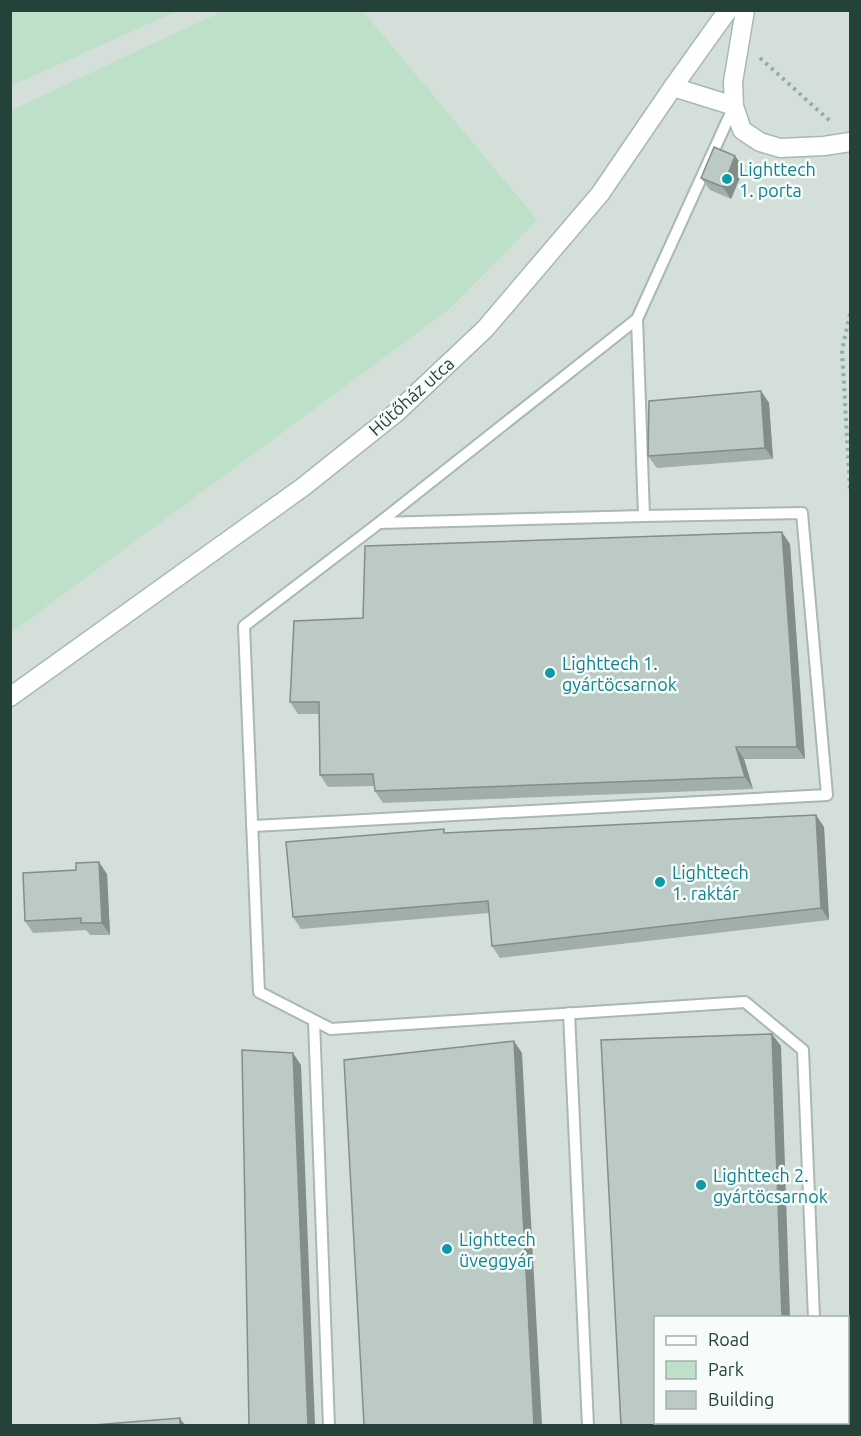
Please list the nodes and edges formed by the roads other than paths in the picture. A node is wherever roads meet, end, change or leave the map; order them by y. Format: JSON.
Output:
{"nodes":[{"id":1,"x":728,"y":10,"type":"edge"},
{"id":2,"x":745,"y":10,"type":"edge"},
{"id":3,"x":673,"y":87,"type":"junction"},
{"id":4,"x":734,"y":106,"type":"junction"},
{"id":5,"x":850,"y":142,"type":"edge"},
{"id":6,"x":637,"y":319,"type":"junction"},
{"id":7,"x":644,"y":516,"type":"junction"},
{"id":8,"x":380,"y":523,"type":"junction"},
{"id":9,"x":10,"y":697,"type":"edge"},
{"id":10,"x":252,"y":826,"type":"junction"},
{"id":11,"x":569,"y":1013,"type":"junction"},
{"id":12,"x":314,"y":1021,"type":"junction"},
{"id":13,"x":814,"y":1316,"type":"edge"},
{"id":14,"x":329,"y":1425,"type":"edge"},
{"id":15,"x":588,"y":1425,"type":"edge"}],
"edges":[{"from":1,"to":3,"type":"street","name":"Hűtőház utca"},
{"from":2,"to":4,"type":"street"},
{"from":3,"to":4,"type":"street"},
{"from":3,"to":9,"type":"street","name":"Hűtőház utca"},
{"from":4,"to":5,"type":"street"},
{"from":4,"to":6,"type":"lane"},
{"from":6,"to":7,"type":"lane"},
{"from":6,"to":8,"type":"lane"},
{"from":7,"to":8,"type":"lane"},
{"from":7,"to":10,"type":"lane"},
{"from":8,"to":10,"type":"lane"},
{"from":10,"to":12,"type":"lane"},
{"from":11,"to":12,"type":"lane"},
{"from":11,"to":13,"type":"lane"},
{"from":11,"to":15,"type":"lane"},
{"from":12,"to":14,"type":"lane"}]}
